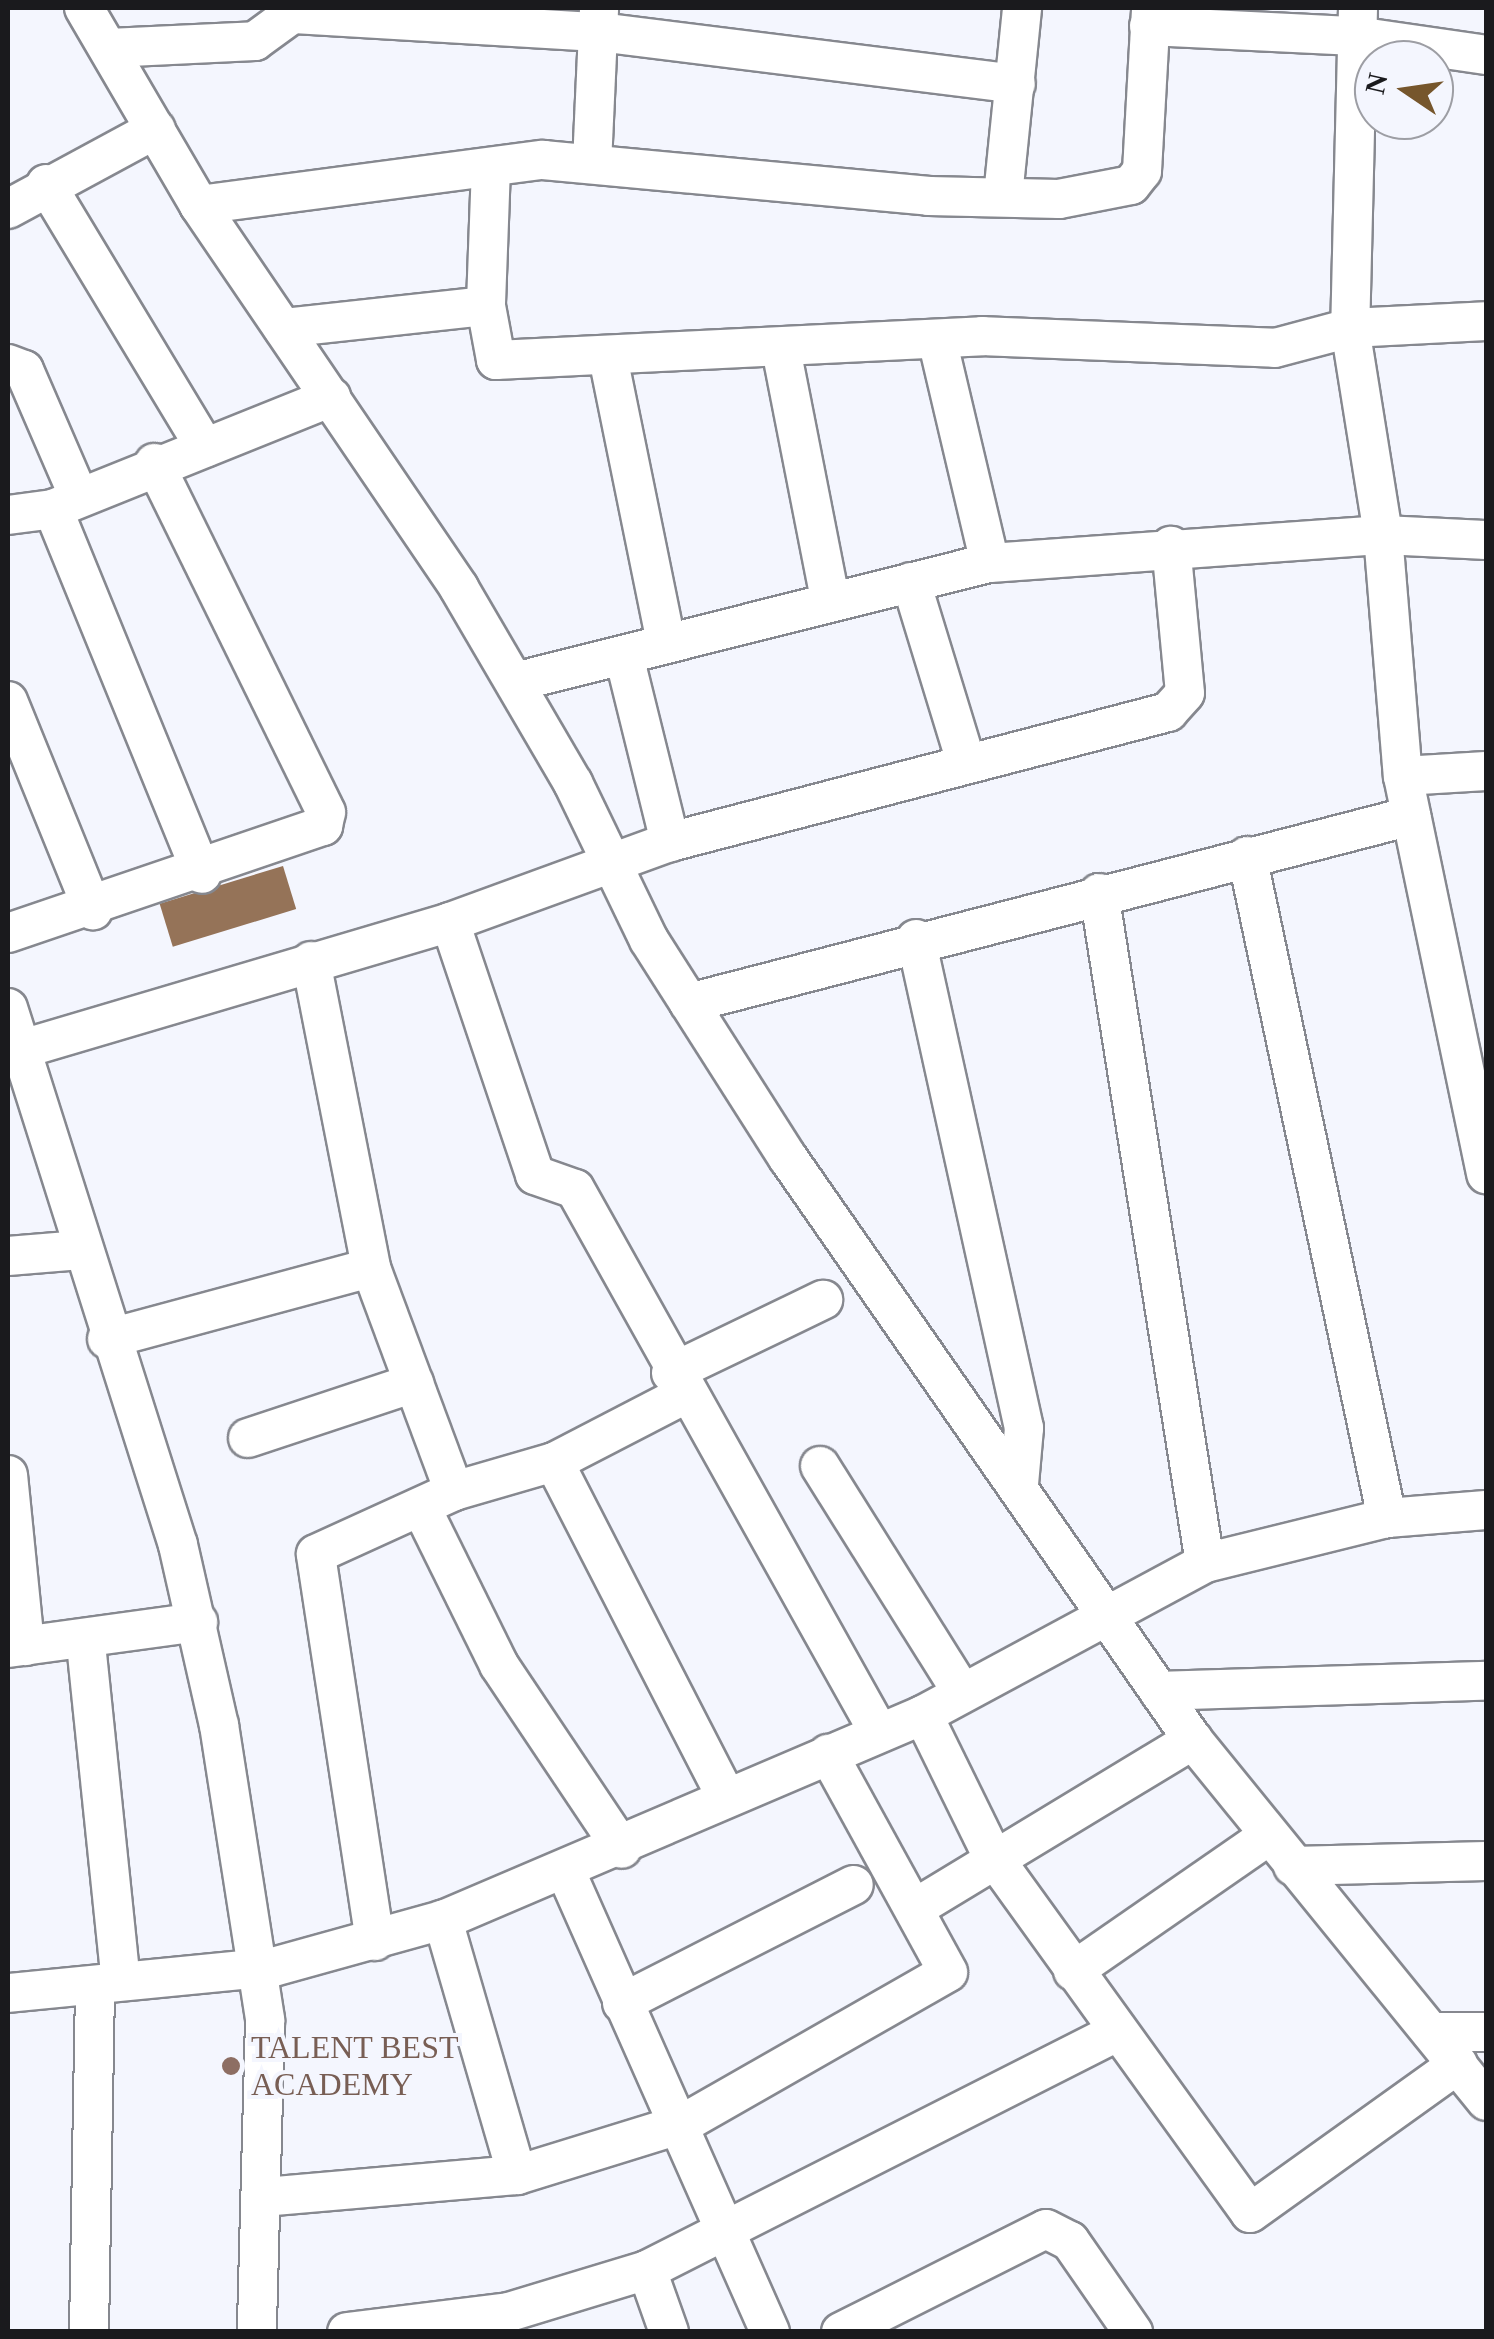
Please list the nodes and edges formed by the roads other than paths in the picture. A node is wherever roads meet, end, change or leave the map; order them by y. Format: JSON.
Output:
{"nodes":[{"id":1,"x":84,"y":8,"type":"edge"},
{"id":2,"x":1022,"y":8,"type":"edge"},
{"id":3,"x":292,"y":11,"type":"edge"},
{"id":4,"x":1150,"y":16,"type":"edge"},
{"id":5,"x":599,"y":20,"type":"edge"},
{"id":6,"x":1357,"y":22,"type":"edge"},
{"id":7,"x":109,"y":48,"type":"junction"},
{"id":8,"x":1486,"y":55,"type":"edge"},
{"id":9,"x":1016,"y":84,"type":"junction"},
{"id":10,"x":156,"y":129,"type":"junction"},
{"id":11,"x":592,"y":164,"type":"junction"},
{"id":12,"x":490,"y":166,"type":"junction"},
{"id":13,"x":46,"y":184,"type":"junction"},
{"id":14,"x":1003,"y":196,"type":"junction"},
{"id":15,"x":199,"y":205,"type":"junction"},
{"id":16,"x":8,"y":210,"type":"edge"},
{"id":17,"x":486,"y":306,"type":"junction"},
{"id":18,"x":1486,"y":320,"type":"edge"},
{"id":19,"x":283,"y":328,"type":"junction"},
{"id":20,"x":1350,"y":328,"type":"junction"},
{"id":21,"x":937,"y":339,"type":"junction"},
{"id":22,"x":781,"y":349,"type":"junction"},
{"id":23,"x":608,"y":357,"type":"junction"},
{"id":24,"x":8,"y":364,"type":"edge"},
{"id":25,"x":332,"y":397,"type":"junction"},
{"id":26,"x":205,"y":448,"type":"junction"},
{"id":27,"x":154,"y":463,"type":"junction"},
{"id":28,"x":65,"y":502,"type":"junction"},
{"id":29,"x":8,"y":515,"type":"edge"},
{"id":30,"x":1383,"y":534,"type":"junction"},
{"id":31,"x":1486,"y":540,"type":"edge"},
{"id":32,"x":1171,"y":546,"type":"junction"},
{"id":33,"x":990,"y":563,"type":"junction"},
{"id":34,"x":912,"y":582,"type":"junction"},
{"id":35,"x":830,"y":598,"type":"junction"},
{"id":36,"x":666,"y":642,"type":"junction"},
{"id":37,"x":624,"y":656,"type":"junction"},
{"id":38,"x":515,"y":682,"type":"junction"},
{"id":39,"x":8,"y":701,"type":"edge"},
{"id":40,"x":966,"y":762,"type":"junction"},
{"id":41,"x":1486,"y":771,"type":"edge"},
{"id":42,"x":1403,"y":776,"type":"junction"},
{"id":43,"x":1410,"y":816,"type":"junction"},
{"id":44,"x":670,"y":842,"type":"junction"},
{"id":45,"x":1247,"y":856,"type":"junction"},
{"id":46,"x":614,"y":866,"type":"junction"},
{"id":47,"x":202,"y":874,"type":"junction"},
{"id":48,"x":1099,"y":893,"type":"junction"},
{"id":49,"x":92,"y":910,"type":"junction"},
{"id":50,"x":450,"y":922,"type":"junction"},
{"id":51,"x":8,"y":933,"type":"edge"},
{"id":52,"x":916,"y":940,"type":"junction"},
{"id":53,"x":311,"y":961,"type":"junction"},
{"id":54,"x":689,"y":1003,"type":"junction"},
{"id":55,"x":8,"y":1008,"type":"edge"},
{"id":56,"x":19,"y":1062,"type":"edge"},
{"id":57,"x":1486,"y":1174,"type":"edge"},
{"id":58,"x":81,"y":1250,"type":"junction"},
{"id":59,"x":8,"y":1256,"type":"edge"},
{"id":60,"x":371,"y":1268,"type":"junction"},
{"id":61,"x":823,"y":1300,"type":"dead end"},
{"id":62,"x":107,"y":1339,"type":"junction"},
{"id":63,"x":414,"y":1383,"type":"junction"},
{"id":64,"x":677,"y":1384,"type":"junction"},
{"id":65,"x":248,"y":1438,"type":"dead end"},
{"id":66,"x":554,"y":1462,"type":"junction"},
{"id":67,"x":820,"y":1466,"type":"dead end"},
{"id":68,"x":8,"y":1475,"type":"edge"},
{"id":69,"x":1019,"y":1484,"type":"junction"},
{"id":70,"x":437,"y":1499,"type":"junction"},
{"id":71,"x":1486,"y":1510,"type":"edge"},
{"id":72,"x":1386,"y":1518,"type":"junction"},
{"id":73,"x":1205,"y":1564,"type":"junction"},
{"id":74,"x":1106,"y":1609,"type":"junction"},
{"id":75,"x":198,"y":1622,"type":"junction"},
{"id":76,"x":86,"y":1644,"type":"junction"},
{"id":77,"x":16,"y":1646,"type":"edge"},
{"id":78,"x":1486,"y":1681,"type":"edge"},
{"id":79,"x":1160,"y":1690,"type":"junction"},
{"id":80,"x":961,"y":1691,"type":"junction"},
{"id":81,"x":923,"y":1716,"type":"junction"},
{"id":82,"x":878,"y":1731,"type":"junction"},
{"id":83,"x":1193,"y":1740,"type":"junction"},
{"id":84,"x":828,"y":1754,"type":"junction"},
{"id":85,"x":726,"y":1796,"type":"junction"},
{"id":86,"x":1268,"y":1836,"type":"junction"},
{"id":87,"x":622,"y":1849,"type":"junction"},
{"id":88,"x":992,"y":1855,"type":"junction"},
{"id":89,"x":1486,"y":1861,"type":"edge"},
{"id":90,"x":1293,"y":1866,"type":"junction"},
{"id":91,"x":566,"y":1872,"type":"junction"},
{"id":92,"x":854,"y":1885,"type":"dead end"},
{"id":93,"x":917,"y":1907,"type":"junction"},
{"id":94,"x":443,"y":1920,"type":"junction"},
{"id":95,"x":375,"y":1941,"type":"junction"},
{"id":96,"x":258,"y":1968,"type":"junction"},
{"id":97,"x":1073,"y":1971,"type":"junction"},
{"id":98,"x":108,"y":1983,"type":"junction"},
{"id":99,"x":8,"y":1994,"type":"edge"},
{"id":100,"x":622,"y":2003,"type":"junction"},
{"id":101,"x":1431,"y":2032,"type":"junction"},
{"id":102,"x":1486,"y":2032,"type":"edge"},
{"id":103,"x":1113,"y":2034,"type":"junction"},
{"id":104,"x":1458,"y":2064,"type":"junction"},
{"id":105,"x":1486,"y":2101,"type":"edge"},
{"id":106,"x":682,"y":2124,"type":"junction"},
{"id":107,"x":517,"y":2175,"type":"junction"},
{"id":108,"x":264,"y":2197,"type":"junction"},
{"id":109,"x":728,"y":2236,"type":"junction"},
{"id":110,"x":647,"y":2270,"type":"junction"},
{"id":111,"x":511,"y":2322,"type":"edge"},
{"id":112,"x":386,"y":2328,"type":"edge"},
{"id":113,"x":1132,"y":2331,"type":"edge"},
{"id":114,"x":89,"y":2332,"type":"edge"},
{"id":115,"x":256,"y":2332,"type":"edge"},
{"id":116,"x":347,"y":2332,"type":"edge"},
{"id":117,"x":669,"y":2332,"type":"edge"},
{"id":118,"x":770,"y":2332,"type":"edge"},
{"id":119,"x":841,"y":2332,"type":"edge"}],
"edges":[{"from":1,"to":7,"type":"street"},
{"from":2,"to":9,"type":"street"},
{"from":3,"to":5,"type":"street"},
{"from":3,"to":7,"type":"street"},
{"from":4,"to":6,"type":"street"},
{"from":4,"to":14,"type":"street"},
{"from":5,"to":9,"type":"street"},
{"from":5,"to":11,"type":"street"},
{"from":6,"to":8,"type":"street"},
{"from":6,"to":20,"type":"street"},
{"from":7,"to":10,"type":"street"},
{"from":9,"to":14,"type":"street"},
{"from":10,"to":13,"type":"street"},
{"from":10,"to":15,"type":"street"},
{"from":11,"to":12,"type":"street"},
{"from":11,"to":14,"type":"street"},
{"from":12,"to":15,"type":"street"},
{"from":12,"to":17,"type":"street"},
{"from":13,"to":16,"type":"street"},
{"from":13,"to":26,"type":"street"},
{"from":15,"to":19,"type":"street"},
{"from":17,"to":19,"type":"street"},
{"from":17,"to":23,"type":"street"},
{"from":18,"to":20,"type":"street"},
{"from":19,"to":25,"type":"street"},
{"from":20,"to":21,"type":"street"},
{"from":20,"to":30,"type":"street"},
{"from":21,"to":22,"type":"street"},
{"from":21,"to":33,"type":"street"},
{"from":22,"to":23,"type":"street"},
{"from":22,"to":35,"type":"street"},
{"from":23,"to":36,"type":"street"},
{"from":24,"to":28,"type":"street"},
{"from":25,"to":26,"type":"street"},
{"from":25,"to":38,"type":"street"},
{"from":26,"to":27,"type":"street"},
{"from":27,"to":28,"type":"street"},
{"from":27,"to":47,"type":"street"},
{"from":28,"to":29,"type":"street"},
{"from":28,"to":47,"type":"street"},
{"from":30,"to":31,"type":"street"},
{"from":30,"to":32,"type":"street"},
{"from":30,"to":42,"type":"street"},
{"from":32,"to":33,"type":"street"},
{"from":32,"to":40,"type":"street"},
{"from":33,"to":34,"type":"street"},
{"from":34,"to":35,"type":"street"},
{"from":34,"to":40,"type":"street"},
{"from":35,"to":36,"type":"street"},
{"from":36,"to":37,"type":"street"},
{"from":37,"to":38,"type":"street"},
{"from":37,"to":44,"type":"street"},
{"from":38,"to":46,"type":"street"},
{"from":39,"to":49,"type":"street"},
{"from":40,"to":44,"type":"street"},
{"from":41,"to":42,"type":"street"},
{"from":42,"to":43,"type":"street"},
{"from":43,"to":45,"type":"street"},
{"from":43,"to":57,"type":"street"},
{"from":44,"to":46,"type":"street"},
{"from":45,"to":48,"type":"street"},
{"from":45,"to":72,"type":"street"},
{"from":46,"to":50,"type":"street"},
{"from":46,"to":54,"type":"street"},
{"from":47,"to":49,"type":"street"},
{"from":48,"to":52,"type":"street"},
{"from":48,"to":73,"type":"street"},
{"from":49,"to":51,"type":"street"},
{"from":50,"to":53,"type":"street"},
{"from":50,"to":64,"type":"street"},
{"from":52,"to":54,"type":"street"},
{"from":52,"to":69,"type":"street"},
{"from":53,"to":56,"type":"street"},
{"from":53,"to":60,"type":"street"},
{"from":54,"to":69,"type":"street"},
{"from":55,"to":56,"type":"street"},
{"from":56,"to":58,"type":"street"},
{"from":58,"to":59,"type":"street"},
{"from":58,"to":62,"type":"street"},
{"from":60,"to":62,"type":"street"},
{"from":60,"to":63,"type":"street"},
{"from":61,"to":64,"type":"street"},
{"from":62,"to":75,"type":"street"},
{"from":63,"to":65,"type":"street"},
{"from":63,"to":70,"type":"street"},
{"from":64,"to":66,"type":"street"},
{"from":64,"to":82,"type":"street"},
{"from":66,"to":70,"type":"street"},
{"from":66,"to":85,"type":"street"},
{"from":67,"to":80,"type":"street"},
{"from":68,"to":77,"type":"street"},
{"from":69,"to":74,"type":"street"},
{"from":70,"to":87,"type":"street"},
{"from":70,"to":95,"type":"street"},
{"from":71,"to":72,"type":"street"},
{"from":72,"to":73,"type":"street"},
{"from":73,"to":74,"type":"street"},
{"from":74,"to":79,"type":"street"},
{"from":74,"to":80,"type":"street"},
{"from":75,"to":76,"type":"street"},
{"from":75,"to":96,"type":"street"},
{"from":76,"to":77,"type":"street"},
{"from":76,"to":98,"type":"street"},
{"from":78,"to":79,"type":"street"},
{"from":79,"to":83,"type":"street"},
{"from":80,"to":81,"type":"street"},
{"from":81,"to":82,"type":"street"},
{"from":81,"to":88,"type":"street"},
{"from":82,"to":84,"type":"street"},
{"from":83,"to":86,"type":"street"},
{"from":83,"to":88,"type":"street"},
{"from":84,"to":85,"type":"street"},
{"from":84,"to":93,"type":"street"},
{"from":85,"to":87,"type":"street"},
{"from":86,"to":90,"type":"street"},
{"from":86,"to":97,"type":"street"},
{"from":87,"to":91,"type":"street"},
{"from":88,"to":93,"type":"street"},
{"from":88,"to":97,"type":"street"},
{"from":89,"to":90,"type":"street"},
{"from":90,"to":101,"type":"street"},
{"from":91,"to":94,"type":"street"},
{"from":91,"to":100,"type":"street"},
{"from":92,"to":100,"type":"street"},
{"from":93,"to":106,"type":"street"},
{"from":94,"to":95,"type":"street"},
{"from":94,"to":107,"type":"street"},
{"from":95,"to":96,"type":"street"},
{"from":96,"to":98,"type":"street"},
{"from":96,"to":108,"type":"street"},
{"from":97,"to":103,"type":"street"},
{"from":98,"to":99,"type":"street"},
{"from":98,"to":114,"type":"street"},
{"from":100,"to":106,"type":"street"},
{"from":101,"to":102,"type":"street"},
{"from":101,"to":104,"type":"street"},
{"from":103,"to":104,"type":"street"},
{"from":103,"to":109,"type":"street"},
{"from":104,"to":105,"type":"street"},
{"from":106,"to":107,"type":"street"},
{"from":106,"to":109,"type":"street"},
{"from":107,"to":108,"type":"street"},
{"from":108,"to":115,"type":"street"},
{"from":109,"to":110,"type":"street"},
{"from":109,"to":118,"type":"street"},
{"from":110,"to":111,"type":"street"},
{"from":110,"to":117,"type":"street"},
{"from":111,"to":112,"type":"street"},
{"from":112,"to":116,"type":"street"},
{"from":113,"to":119,"type":"street"}]}
